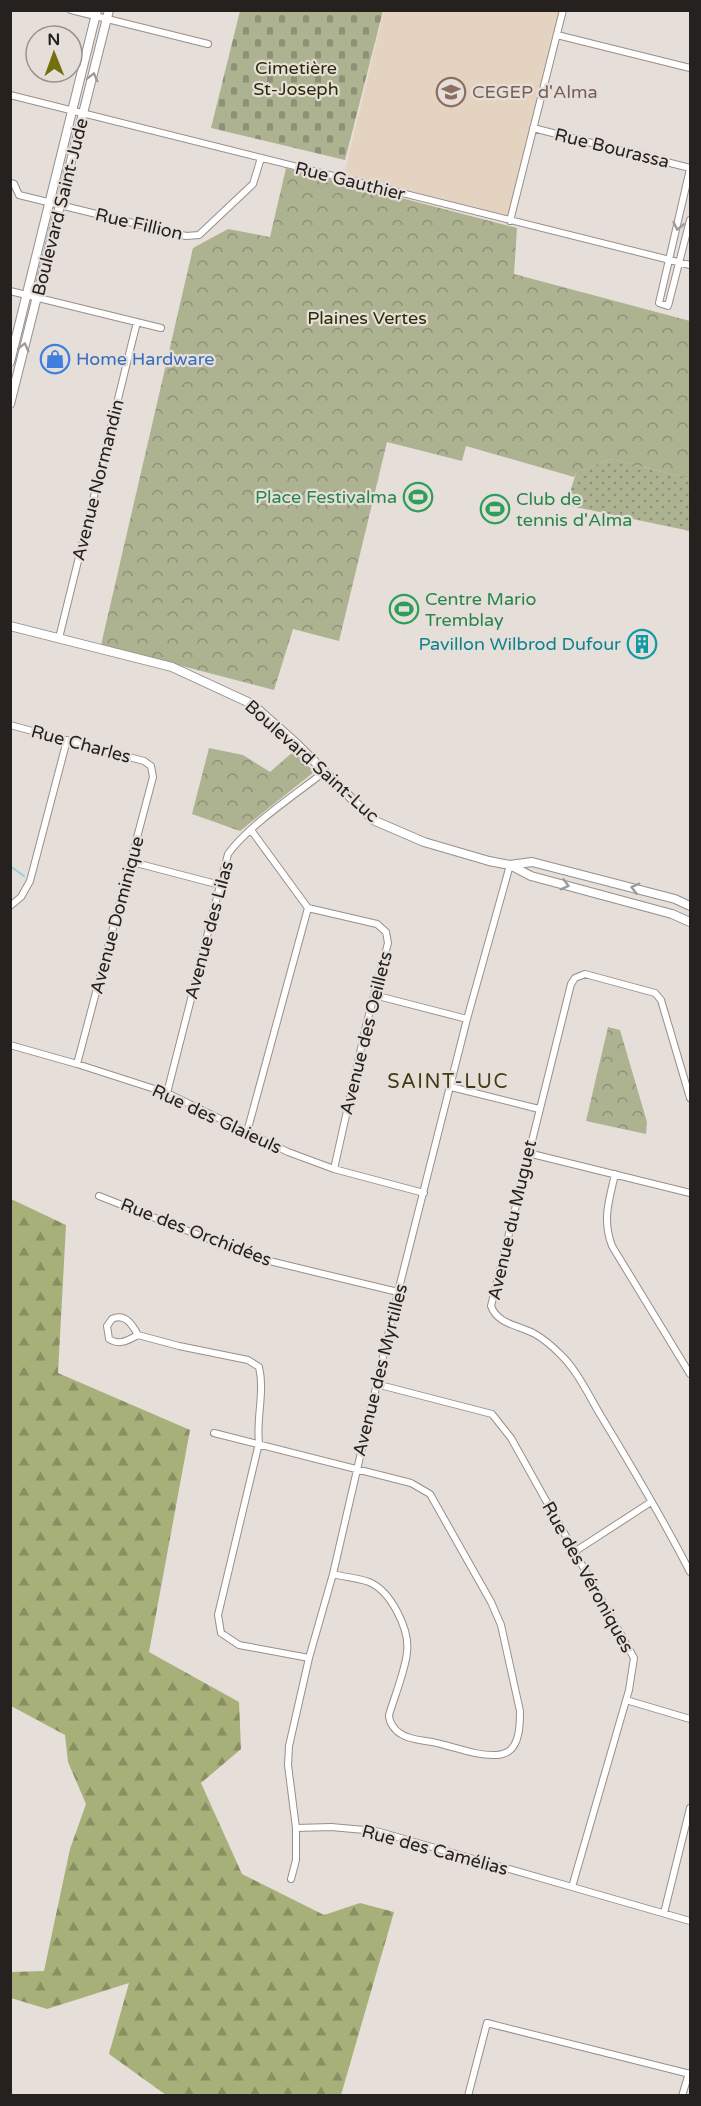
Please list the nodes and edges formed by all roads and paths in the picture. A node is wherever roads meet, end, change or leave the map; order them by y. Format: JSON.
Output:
{"nodes":[{"id":1,"x":71,"y":10,"type":"edge"},
{"id":2,"x":109,"y":10,"type":"edge"},
{"id":3,"x":563,"y":10,"type":"edge"},
{"id":4,"x":96,"y":14,"type":"edge"},
{"id":5,"x":107,"y":20,"type":"junction"},
{"id":6,"x":557,"y":35,"type":"junction"},
{"id":7,"x":208,"y":44,"type":"dead end"},
{"id":8,"x":690,"y":68,"type":"edge"},
{"id":9,"x":10,"y":95,"type":"edge"},
{"id":10,"x":72,"y":111,"type":"junction"},
{"id":11,"x":83,"y":114,"type":"junction"},
{"id":12,"x":533,"y":128,"type":"junction"},
{"id":13,"x":261,"y":158,"type":"junction"},
{"id":14,"x":690,"y":168,"type":"edge"},
{"id":15,"x":10,"y":183,"type":"edge"},
{"id":16,"x":50,"y":203,"type":"junction"},
{"id":17,"x":60,"y":206,"type":"junction"},
{"id":18,"x":690,"y":220,"type":"edge"},
{"id":19,"x":510,"y":221,"type":"junction"},
{"id":20,"x":670,"y":261,"type":"junction"},
{"id":21,"x":680,"y":263,"type":"junction"},
{"id":22,"x":690,"y":266,"type":"edge"},
{"id":23,"x":10,"y":291,"type":"edge"},
{"id":24,"x":27,"y":296,"type":"junction"},
{"id":25,"x":37,"y":298,"type":"junction"},
{"id":26,"x":137,"y":322,"type":"junction"},
{"id":27,"x":161,"y":328,"type":"dead end"},
{"id":28,"x":10,"y":362,"type":"edge"},
{"id":29,"x":10,"y":404,"type":"edge"},
{"id":30,"x":10,"y":626,"type":"edge"},
{"id":31,"x":59,"y":638,"type":"junction"},
{"id":32,"x":10,"y":725,"type":"edge"},
{"id":33,"x":67,"y":740,"type":"junction"},
{"id":34,"x":151,"y":766,"type":"joint"},
{"id":35,"x":324,"y":772,"type":"junction"},
{"id":36,"x":251,"y":830,"type":"junction"},
{"id":37,"x":132,"y":862,"type":"junction"},
{"id":38,"x":510,"y":865,"type":"junction"},
{"id":39,"x":220,"y":885,"type":"junction"},
{"id":40,"x":10,"y":906,"type":"edge"},
{"id":41,"x":690,"y":906,"type":"edge"},
{"id":42,"x":308,"y":908,"type":"junction"},
{"id":43,"x":690,"y":922,"type":"edge"},
{"id":44,"x":374,"y":995,"type":"junction"},
{"id":45,"x":467,"y":1019,"type":"junction"},
{"id":46,"x":10,"y":1045,"type":"edge"},
{"id":47,"x":77,"y":1064,"type":"junction"},
{"id":48,"x":451,"y":1087,"type":"junction"},
{"id":49,"x":167,"y":1093,"type":"junction"},
{"id":50,"x":690,"y":1098,"type":"edge"},
{"id":51,"x":539,"y":1109,"type":"junction"},
{"id":52,"x":247,"y":1132,"type":"junction"},
{"id":53,"x":528,"y":1153,"type":"junction"},
{"id":54,"x":334,"y":1169,"type":"junction"},
{"id":55,"x":615,"y":1174,"type":"junction"},
{"id":56,"x":424,"y":1193,"type":"junction"},
{"id":57,"x":690,"y":1193,"type":"edge"},
{"id":58,"x":99,"y":1196,"type":"dead end"},
{"id":59,"x":398,"y":1292,"type":"junction"},
{"id":60,"x":138,"y":1335,"type":"junction"},
{"id":61,"x":688,"y":1363,"type":"edge"},
{"id":62,"x":690,"y":1374,"type":"edge"},
{"id":63,"x":376,"y":1384,"type":"junction"},
{"id":64,"x":214,"y":1433,"type":"dead end"},
{"id":65,"x":259,"y":1443,"type":"junction"},
{"id":66,"x":356,"y":1469,"type":"junction"},
{"id":67,"x":651,"y":1502,"type":"junction"},
{"id":68,"x":574,"y":1552,"type":"junction"},
{"id":69,"x":690,"y":1572,"type":"edge"},
{"id":70,"x":333,"y":1574,"type":"junction"},
{"id":71,"x":309,"y":1658,"type":"junction"},
{"id":72,"x":626,"y":1700,"type":"junction"},
{"id":73,"x":690,"y":1719,"type":"edge"},
{"id":74,"x":690,"y":1808,"type":"edge"},
{"id":75,"x":296,"y":1828,"type":"junction"},
{"id":76,"x":291,"y":1879,"type":"dead end"},
{"id":77,"x":572,"y":1887,"type":"junction"},
{"id":78,"x":664,"y":1913,"type":"junction"},
{"id":79,"x":690,"y":1921,"type":"edge"},
{"id":80,"x":690,"y":2073,"type":"edge"},
{"id":81,"x":468,"y":2096,"type":"edge"},
{"id":82,"x":682,"y":2096,"type":"edge"}],
"edges":[{"from":1,"to":4,"type":"street"},
{"from":2,"to":5,"type":"street","name":"Boulevard Saint-Jude"},
{"from":3,"to":6,"type":"street"},
{"from":4,"to":5,"type":"street"},
{"from":4,"to":10,"type":"street","name":"Boulevard Saint-Jude"},
{"from":5,"to":7,"type":"street"},
{"from":11,"to":5,"type":"street","name":"Boulevard Saint-Jude","one_way":true},
{"from":6,"to":8,"type":"street"},
{"from":6,"to":12,"type":"street"},
{"from":9,"to":10,"type":"street","name":"Rue Gauthier"},
{"from":10,"to":11,"type":"street","name":"Rue Gauthier"},
{"from":10,"to":16,"type":"street","name":"Boulevard Saint-Jude"},
{"from":11,"to":13,"type":"street","name":"Rue Gauthier"},
{"from":11,"to":17,"type":"street","name":"Boulevard Saint-Jude"},
{"from":12,"to":14,"type":"street","name":"Rue Bourassa"},
{"from":12,"to":19,"type":"street"},
{"from":13,"to":17,"type":"street","name":"Rue Fillion"},
{"from":13,"to":19,"type":"street","name":"Rue Gauthier"},
{"from":14,"to":20,"type":"street","one_way":true},
{"from":15,"to":16,"type":"street","name":"Rue Fillion"},
{"from":16,"to":17,"type":"street","name":"Rue Fillion"},
{"from":16,"to":24,"type":"street","name":"Boulevard Saint-Jude"},
{"from":17,"to":25,"type":"street","name":"Boulevard Saint-Jude"},
{"from":18,"to":21,"type":"street"},
{"from":19,"to":20,"type":"street","name":"Rue Gauthier"},
{"from":20,"to":21,"type":"street","name":"Rue Gauthier"},
{"from":20,"to":21,"type":"street"},
{"from":21,"to":22,"type":"street","name":"Rue Gauthier"},
{"from":23,"to":24,"type":"street"},
{"from":24,"to":25,"type":"street"},
{"from":24,"to":28,"type":"street","name":"Boulevard Saint-Jude"},
{"from":25,"to":26,"type":"street"},
{"from":29,"to":25,"type":"street","name":"Boulevard Saint-Jude","one_way":true},
{"from":26,"to":27,"type":"street"},
{"from":26,"to":31,"type":"street","name":"Avenue Normandin"},
{"from":30,"to":31,"type":"street","name":"Boulevard Saint-Luc"},
{"from":31,"to":35,"type":"street","name":"Boulevard Saint-Luc"},
{"from":32,"to":33,"type":"street","name":"Rue Charles"},
{"from":33,"to":34,"type":"street","name":"Rue Charles"},
{"from":33,"to":40,"type":"street"},
{"from":34,"to":37,"type":"street","name":"Avenue Dominique"},
{"from":35,"to":36,"type":"street","name":"Avenue des Lilas"},
{"from":35,"to":38,"type":"street","name":"Boulevard Saint-Luc"},
{"from":36,"to":39,"type":"street","name":"Avenue des Lilas"},
{"from":36,"to":42,"type":"street"},
{"from":37,"to":39,"type":"street"},
{"from":37,"to":47,"type":"street","name":"Avenue Dominique"},
{"from":41,"to":38,"type":"street","name":"Boulevard Saint-Luc","one_way":true},
{"from":38,"to":43,"type":"street","name":"Boulevard Saint-Luc","one_way":true},
{"from":38,"to":45,"type":"street","name":"Avenue des Myrtilles"},
{"from":39,"to":49,"type":"street","name":"Avenue des Lilas"},
{"from":42,"to":44,"type":"street","name":"Avenue des Oeillets"},
{"from":42,"to":52,"type":"street"},
{"from":44,"to":45,"type":"street"},
{"from":44,"to":54,"type":"street","name":"Avenue des Oeillets"},
{"from":45,"to":48,"type":"street","name":"Avenue des Myrtilles"},
{"from":46,"to":47,"type":"street","name":"Rue des Glaieuls"},
{"from":47,"to":49,"type":"street","name":"Rue des Glaieuls"},
{"from":48,"to":51,"type":"street"},
{"from":48,"to":56,"type":"street","name":"Avenue des Myrtilles"},
{"from":49,"to":52,"type":"street","name":"Rue des Glaieuls"},
{"from":50,"to":51,"type":"street","name":"Avenue du Muguet"},
{"from":51,"to":53,"type":"street","name":"Avenue du Muguet"},
{"from":52,"to":54,"type":"street","name":"Rue des Glaieuls"},
{"from":53,"to":55,"type":"street"},
{"from":53,"to":67,"type":"street","name":"Avenue du Muguet"},
{"from":54,"to":56,"type":"street","name":"Rue des Glaieuls"},
{"from":55,"to":57,"type":"street"},
{"from":55,"to":61,"type":"street"},
{"from":56,"to":59,"type":"street","name":"Avenue des Myrtilles"},
{"from":58,"to":59,"type":"street","name":"Rue des Orchidées"},
{"from":59,"to":63,"type":"street","name":"Avenue des Myrtilles"},
{"from":60,"to":60,"type":"street"},
{"from":60,"to":65,"type":"street"},
{"from":61,"to":62,"type":"street"},
{"from":63,"to":66,"type":"street","name":"Avenue des Myrtilles"},
{"from":63,"to":68,"type":"street","name":"Rue des Véroniques"},
{"from":64,"to":65,"type":"street"},
{"from":65,"to":66,"type":"street"},
{"from":65,"to":71,"type":"street"},
{"from":66,"to":70,"type":"street","name":"Avenue des Myrtilles"},
{"from":66,"to":70,"type":"street"},
{"from":67,"to":68,"type":"street"},
{"from":67,"to":69,"type":"street","name":"Avenue du Muguet"},
{"from":68,"to":72,"type":"street","name":"Rue des Véroniques"},
{"from":70,"to":71,"type":"street","name":"Avenue des Myrtilles"},
{"from":71,"to":75,"type":"street","name":"Avenue des Myrtilles"},
{"from":72,"to":73,"type":"street"},
{"from":72,"to":77,"type":"street","name":"Rue des Véroniques"},
{"from":74,"to":78,"type":"street"},
{"from":75,"to":76,"type":"street","name":"Avenue des Myrtilles"},
{"from":75,"to":77,"type":"street","name":"Rue des Camélias"},
{"from":77,"to":78,"type":"street"},
{"from":78,"to":79,"type":"street"},
{"from":80,"to":81,"type":"street"},
{"from":80,"to":82,"type":"street"}]}
